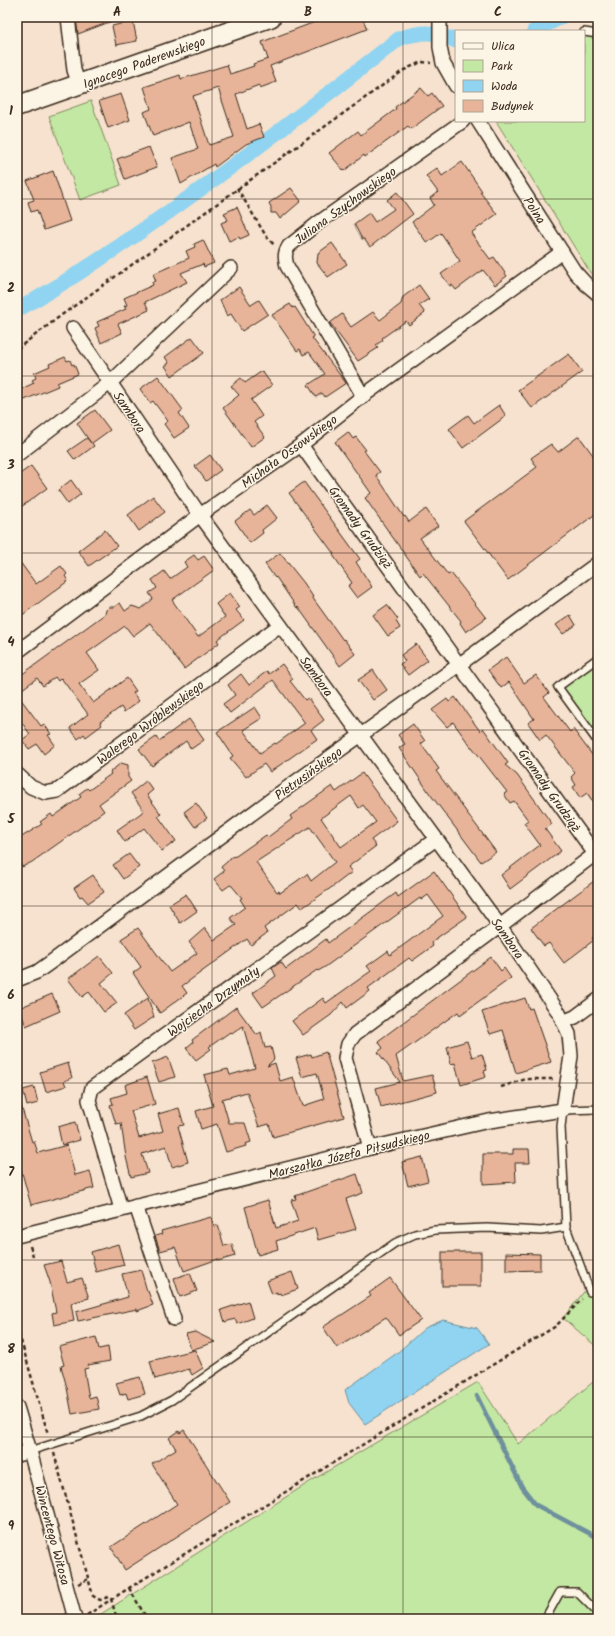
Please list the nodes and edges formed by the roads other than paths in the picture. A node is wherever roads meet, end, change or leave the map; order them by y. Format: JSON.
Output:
{"nodes":[{"id":1,"x":68,"y":17,"type":"edge"},
{"id":2,"x":271,"y":17,"type":"edge"},
{"id":3,"x":440,"y":20,"type":"edge"},
{"id":4,"x":585,"y":32,"type":"edge"},
{"id":5,"x":598,"y":34,"type":"edge"},
{"id":6,"x":455,"y":84,"type":"edge"},
{"id":7,"x":79,"y":85,"type":"junction"},
{"id":8,"x":17,"y":106,"type":"edge"},
{"id":9,"x":462,"y":122,"type":"edge"},
{"id":10,"x":479,"y":122,"type":"edge"},
{"id":11,"x":562,"y":252,"type":"junction"},
{"id":12,"x":232,"y":268,"type":"dead end"},
{"id":13,"x":598,"y":294,"type":"edge"},
{"id":14,"x":74,"y":328,"type":"dead end"},
{"id":15,"x":110,"y":382,"type":"junction"},
{"id":16,"x":363,"y":396,"type":"junction"},
{"id":17,"x":301,"y":445,"type":"junction"},
{"id":18,"x":17,"y":455,"type":"edge"},
{"id":19,"x":200,"y":515,"type":"junction"},
{"id":20,"x":598,"y":563,"type":"edge"},
{"id":21,"x":280,"y":625,"type":"junction"},
{"id":22,"x":17,"y":652,"type":"edge"},
{"id":23,"x":598,"y":658,"type":"edge"},
{"id":24,"x":460,"y":664,"type":"junction"},
{"id":25,"x":359,"y":735,"type":"junction"},
{"id":26,"x":598,"y":742,"type":"edge"},
{"id":27,"x":17,"y":774,"type":"edge"},
{"id":28,"x":436,"y":839,"type":"junction"},
{"id":29,"x":500,"y":926,"type":"junction"},
{"id":30,"x":17,"y":980,"type":"edge"},
{"id":31,"x":598,"y":1000,"type":"edge"},
{"id":32,"x":564,"y":1022,"type":"junction"},
{"id":33,"x":598,"y":1109,"type":"edge"},
{"id":34,"x":563,"y":1110,"type":"junction"},
{"id":35,"x":370,"y":1148,"type":"junction"},
{"id":36,"x":136,"y":1206,"type":"junction"},
{"id":37,"x":120,"y":1209,"type":"junction"},
{"id":38,"x":566,"y":1228,"type":"junction"},
{"id":39,"x":17,"y":1236,"type":"edge"},
{"id":40,"x":590,"y":1292,"type":"road end"},
{"id":41,"x":174,"y":1320,"type":"dead end"},
{"id":42,"x":17,"y":1407,"type":"edge"},
{"id":43,"x":30,"y":1451,"type":"junction"},
{"id":44,"x":17,"y":1454,"type":"edge"},
{"id":45,"x":598,"y":1614,"type":"edge"},
{"id":46,"x":75,"y":1619,"type":"edge"},
{"id":47,"x":545,"y":1619,"type":"edge"}],
"edges":[{"from":1,"to":7,"type":"street"},
{"from":2,"to":7,"type":"main road","name":"Ignacego Paderewskiego"},
{"from":3,"to":6,"type":"street"},
{"from":4,"to":5,"type":"lane"},
{"from":7,"to":8,"type":"main road","name":"Ignacego Paderewskiego"},
{"from":9,"to":16,"type":"street","name":"Juliana Szychowskiego"},
{"from":10,"to":11,"type":"street","name":"Polna"},
{"from":11,"to":13,"type":"street","name":"Polna"},
{"from":11,"to":16,"type":"street","name":"Michała Ossowskiego"},
{"from":12,"to":15,"type":"street"},
{"from":14,"to":15,"type":"street","name":"Sambora"},
{"from":15,"to":18,"type":"street"},
{"from":15,"to":19,"type":"street","name":"Sambora"},
{"from":16,"to":17,"type":"street","name":"Michała Ossowskiego"},
{"from":17,"to":19,"type":"street","name":"Michała Ossowskiego"},
{"from":17,"to":24,"type":"street","name":"Gromady Grudziąż"},
{"from":19,"to":21,"type":"street","name":"Sambora"},
{"from":19,"to":22,"type":"street","name":"Michała Ossowskiego"},
{"from":20,"to":24,"type":"street","name":"Pietrusińskiego"},
{"from":21,"to":25,"type":"street","name":"Sambora"},
{"from":21,"to":27,"type":"street","name":"Walerego Wróblewskiego"},
{"from":23,"to":26,"type":"lane"},
{"from":24,"to":25,"type":"street","name":"Pietrusińskiego"},
{"from":24,"to":29,"type":"street","name":"Gromady Grudziąż"},
{"from":25,"to":28,"type":"street","name":"Sambora"},
{"from":25,"to":30,"type":"street","name":"Pietrusińskiego"},
{"from":28,"to":29,"type":"street","name":"Sambora"},
{"from":28,"to":37,"type":"street","name":"Wojciecha Drzymały"},
{"from":29,"to":32,"type":"street","name":"Sambora"},
{"from":29,"to":35,"type":"street","name":"Gromady Grudziąż"},
{"from":31,"to":32,"type":"street"},
{"from":32,"to":34,"type":"street","name":"Sambora"},
{"from":33,"to":34,"type":"lane"},
{"from":34,"to":35,"type":"street","name":"Marszałka Józefa Piłsudskiego"},
{"from":34,"to":38,"type":"lane"},
{"from":35,"to":36,"type":"street","name":"Marszałka Józefa Piłsudskiego"},
{"from":36,"to":37,"type":"street","name":"Marszałka Józefa Piłsudskiego"},
{"from":36,"to":41,"type":"street"},
{"from":37,"to":39,"type":"street","name":"Marszałka Józefa Piłsudskiego"},
{"from":38,"to":40,"type":"lane"},
{"from":38,"to":43,"type":"lane"},
{"from":42,"to":43,"type":"street","name":"Wincentego Witosa"},
{"from":43,"to":44,"type":"street"},
{"from":43,"to":46,"type":"street","name":"Wincentego Witosa"},
{"from":45,"to":47,"type":"lane"}]}
